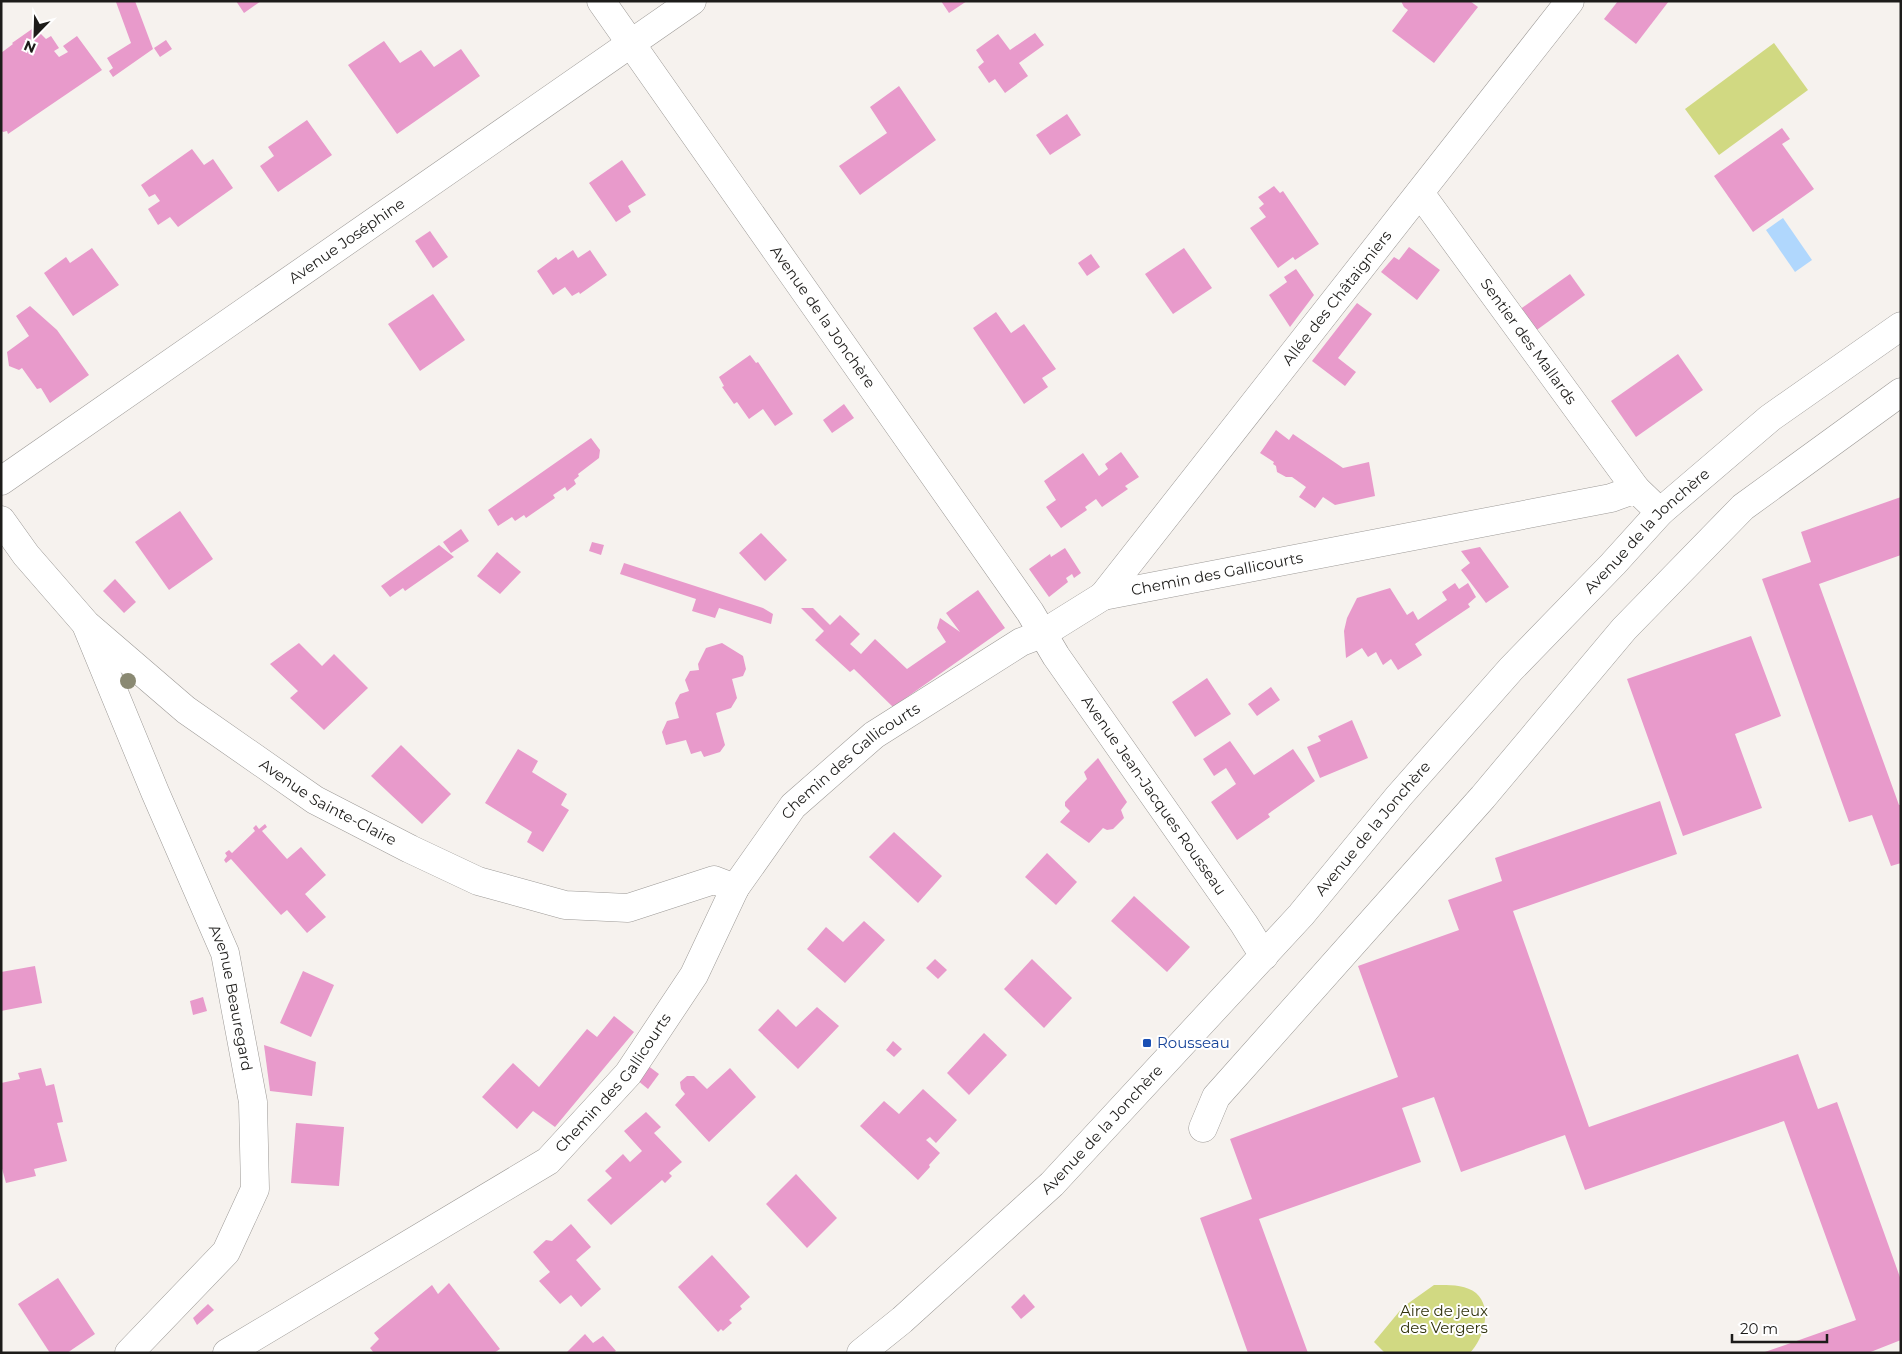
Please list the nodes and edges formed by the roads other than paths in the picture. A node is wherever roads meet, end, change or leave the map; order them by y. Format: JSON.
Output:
{"nodes":[{"id":1,"x":602,"y":1,"type":"edge"},
{"id":2,"x":692,"y":1,"type":"edge"},
{"id":3,"x":1570,"y":1,"type":"edge"},
{"id":4,"x":631,"y":43,"type":"junction"},
{"id":5,"x":1420,"y":193,"type":"junction"},
{"id":6,"x":1901,"y":326,"type":"edge"},
{"id":7,"x":1901,"y":392,"type":"edge"},
{"id":8,"x":1,"y":481,"type":"edge"},
{"id":9,"x":1636,"y":489,"type":"junction"},
{"id":10,"x":1660,"y":512,"type":"junction"},
{"id":11,"x":1,"y":520,"type":"edge"},
{"id":12,"x":1103,"y":596,"type":"junction"},
{"id":13,"x":86,"y":624,"type":"junction"},
{"id":14,"x":1042,"y":634,"type":"junction"},
{"id":15,"x":160,"y":687,"type":"junction"},
{"id":16,"x":124,"y":716,"type":"junction"},
{"id":17,"x":735,"y":888,"type":"junction"},
{"id":18,"x":1264,"y":956,"type":"junction"},
{"id":19,"x":1203,"y":1128,"type":"dead end"},
{"id":20,"x":129,"y":1353,"type":"edge"},
{"id":21,"x":227,"y":1353,"type":"edge"},
{"id":22,"x":861,"y":1353,"type":"edge"}],
"edges":[{"from":1,"to":4,"type":"street","name":"Avenue de la Jonchère"},
{"from":2,"to":4,"type":"street","name":"Avenue Joséphine"},
{"from":3,"to":5,"type":"street","name":"Allée des Châtaigniers"},
{"from":4,"to":8,"type":"street","name":"Avenue Joséphine"},
{"from":4,"to":14,"type":"street","name":"Avenue de la Jonchère"},
{"from":5,"to":9,"type":"street","name":"Sentier des Mallards"},
{"from":5,"to":12,"type":"street","name":"Allée des Châtaigniers"},
{"from":6,"to":10,"type":"street","name":"Avenue de la Jonchère"},
{"from":7,"to":19,"type":"street"},
{"from":9,"to":10,"type":"street"},
{"from":9,"to":12,"type":"street","name":"Chemin des Gallicourts"},
{"from":10,"to":18,"type":"street","name":"Avenue de la Jonchère"},
{"from":11,"to":13,"type":"street","name":"Avenue Sainte-Claire"},
{"from":12,"to":14,"type":"street","name":"Chemin des Gallicourts"},
{"from":13,"to":15,"type":"street","name":"Avenue Sainte-Claire"},
{"from":13,"to":16,"type":"street","name":"Avenue Beauregard"},
{"from":14,"to":17,"type":"street","name":"Chemin des Gallicourts"},
{"from":14,"to":18,"type":"street","name":"Avenue Jean-Jacques Rousseau"},
{"from":15,"to":16,"type":"street"},
{"from":15,"to":17,"type":"street","name":"Avenue Sainte-Claire"},
{"from":16,"to":20,"type":"street","name":"Avenue Beauregard"},
{"from":17,"to":21,"type":"street","name":"Chemin des Gallicourts"},
{"from":18,"to":22,"type":"street","name":"Avenue de la Jonchère"}]}
